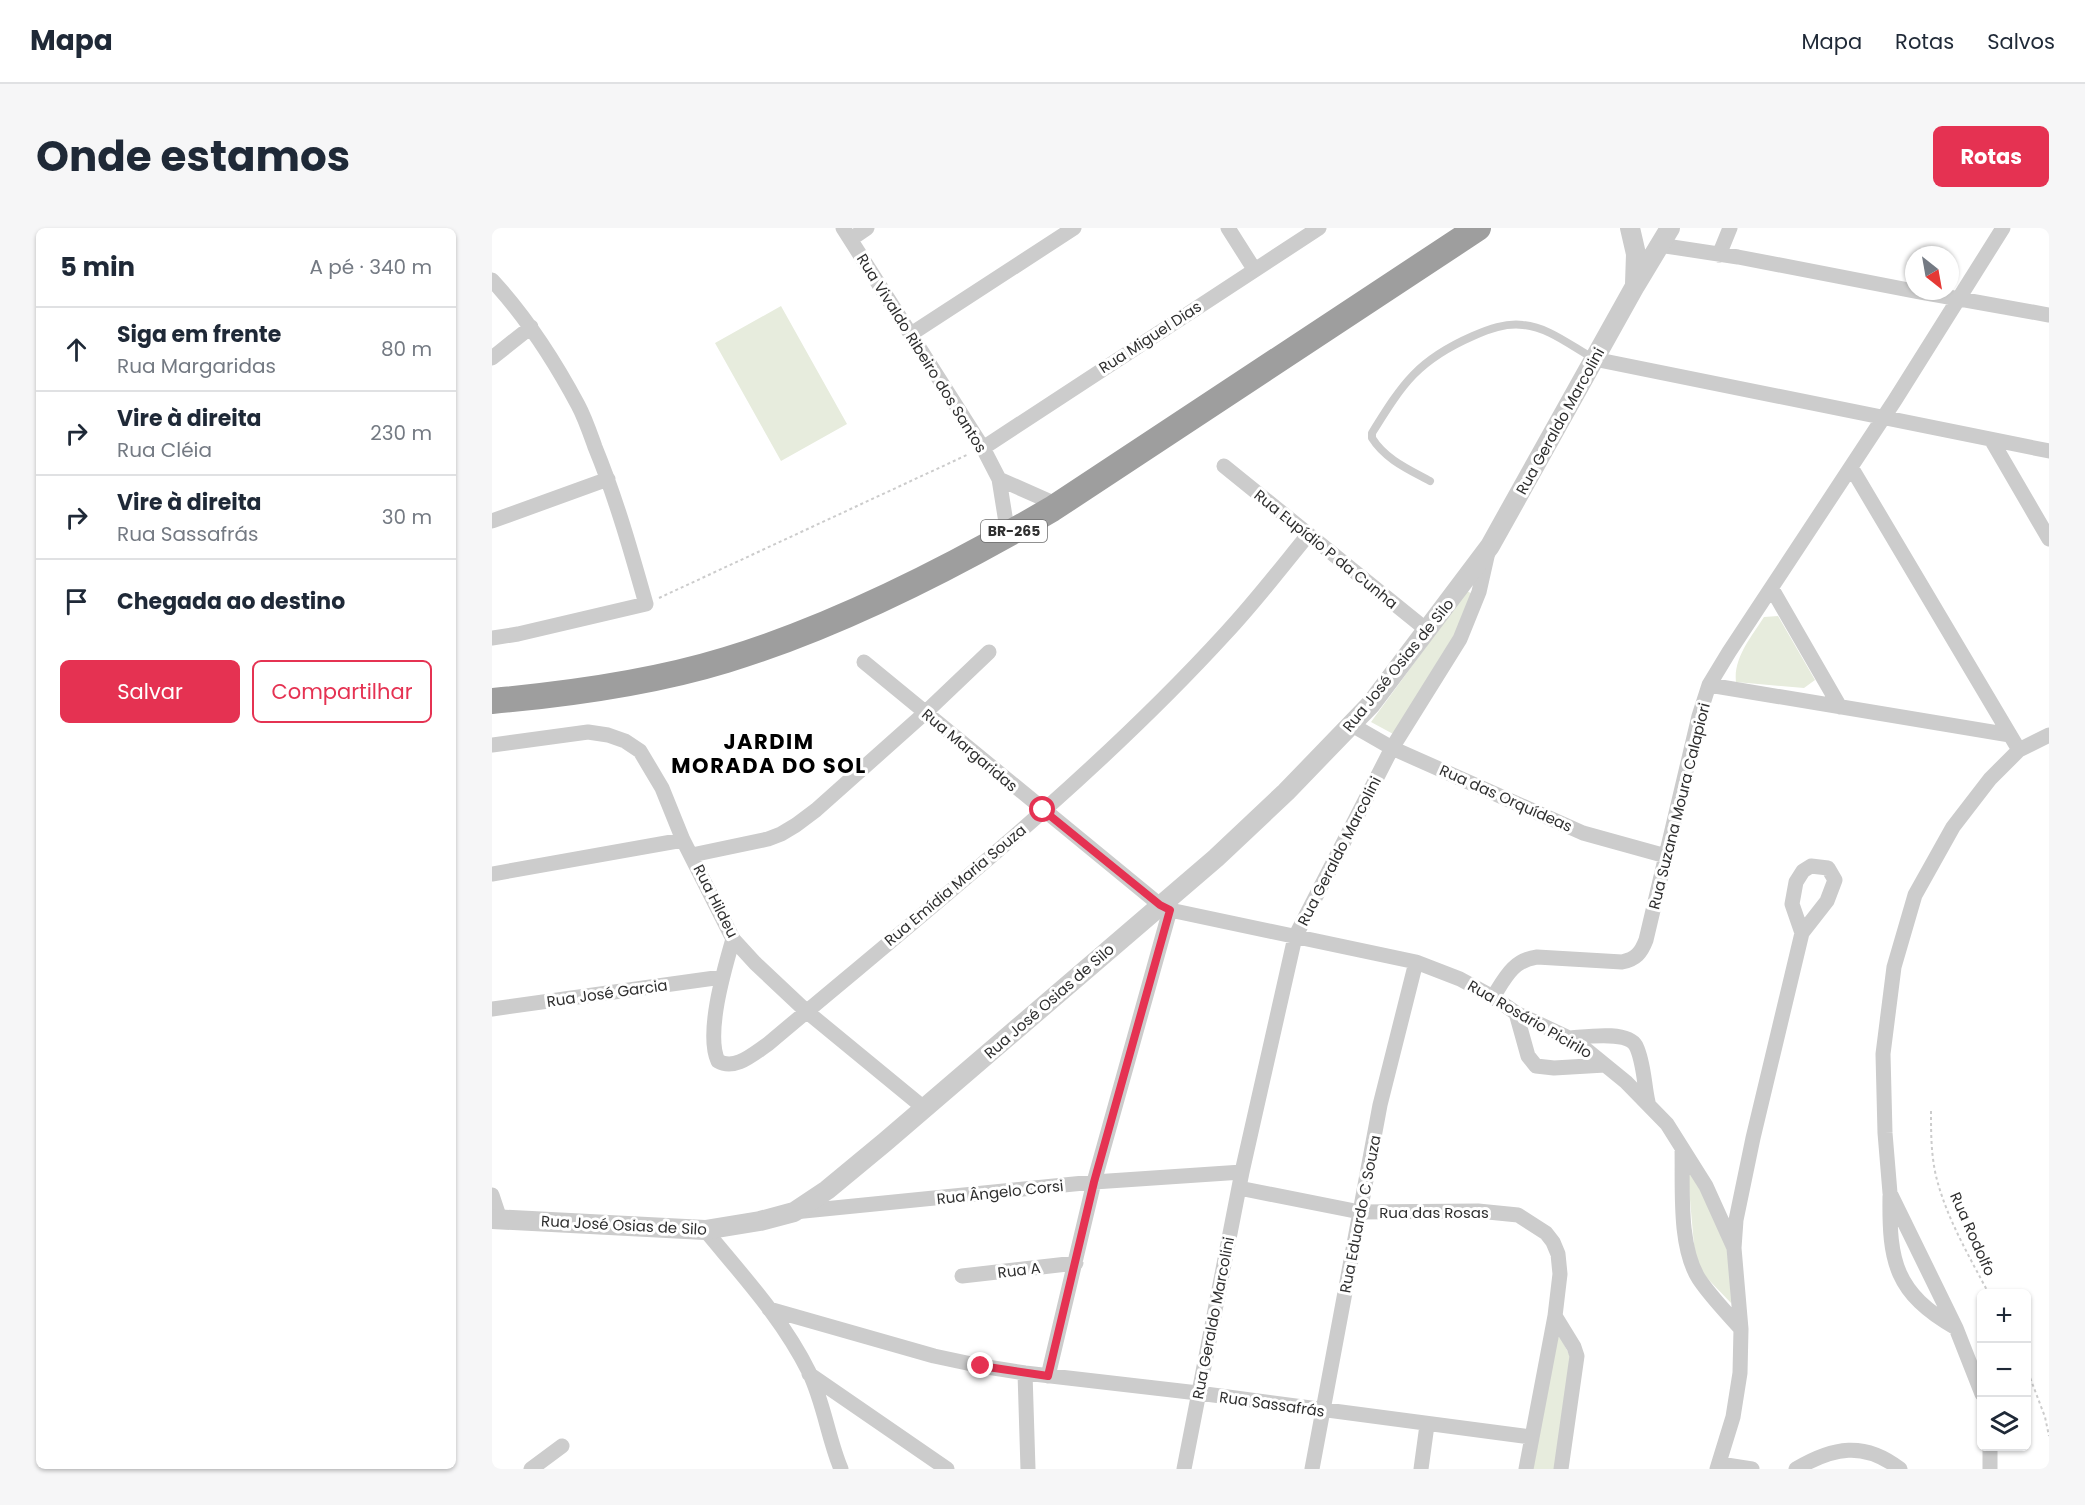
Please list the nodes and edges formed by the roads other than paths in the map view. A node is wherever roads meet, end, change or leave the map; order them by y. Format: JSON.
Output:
{"nodes":[{"id":1,"x":867,"y":228,"type":"edge"},
{"id":2,"x":1074,"y":228,"type":"edge"},
{"id":3,"x":1228,"y":228,"type":"edge"},
{"id":4,"x":1319,"y":228,"type":"edge"},
{"id":5,"x":1479,"y":228,"type":"edge"},
{"id":6,"x":1630,"y":228,"type":"edge"},
{"id":7,"x":1670,"y":228,"type":"edge"},
{"id":8,"x":1730,"y":228,"type":"edge"},
{"id":9,"x":2002,"y":228,"type":"edge"},
{"id":10,"x":847,"y":233,"type":"edge"},
{"id":11,"x":1659,"y":245,"type":"junction"},
{"id":12,"x":1719,"y":255,"type":"junction"},
{"id":13,"x":1254,"y":269,"type":"junction"},
{"id":14,"x":492,"y":280,"type":"edge"},
{"id":15,"x":1635,"y":286,"type":"junction"},
{"id":16,"x":1905,"y":289,"type":"edge"},
{"id":17,"x":1959,"y":299,"type":"joint"},
{"id":18,"x":1958,"y":300,"type":"edge"},
{"id":19,"x":2049,"y":315,"type":"edge"},
{"id":20,"x":531,"y":327,"type":"junction"},
{"id":21,"x":911,"y":334,"type":"junction"},
{"id":22,"x":492,"y":358,"type":"edge"},
{"id":23,"x":1594,"y":359,"type":"junction"},
{"id":24,"x":1884,"y":417,"type":"junction"},
{"id":25,"x":1992,"y":441,"type":"junction"},
{"id":26,"x":982,"y":448,"type":"junction"},
{"id":27,"x":2049,"y":451,"type":"edge"},
{"id":28,"x":1224,"y":466,"type":"dead end"},
{"id":29,"x":1851,"y":466,"type":"junction"},
{"id":30,"x":609,"y":479,"type":"junction"},
{"id":31,"x":999,"y":479,"type":"junction"},
{"id":32,"x":1430,"y":481,"type":"dead end"},
{"id":33,"x":1058,"y":505,"type":"junction"},
{"id":34,"x":492,"y":521,"type":"edge"},
{"id":35,"x":1008,"y":535,"type":"junction"},
{"id":36,"x":1308,"y":536,"type":"junction"},
{"id":37,"x":2049,"y":540,"type":"edge"},
{"id":38,"x":1490,"y":546,"type":"junction"},
{"id":39,"x":1772,"y":589,"type":"junction"},
{"id":40,"x":1428,"y":631,"type":"junction"},
{"id":41,"x":492,"y":638,"type":"edge"},
{"id":42,"x":989,"y":652,"type":"dead end"},
{"id":43,"x":864,"y":662,"type":"dead end"},
{"id":44,"x":1709,"y":685,"type":"junction"},
{"id":45,"x":492,"y":701,"type":"edge"},
{"id":46,"x":1840,"y":707,"type":"junction"},
{"id":47,"x":926,"y":712,"type":"junction"},
{"id":48,"x":1352,"y":725,"type":"junction"},
{"id":49,"x":2010,"y":735,"type":"junction"},
{"id":50,"x":2049,"y":735,"type":"edge"},
{"id":51,"x":492,"y":745,"type":"edge"},
{"id":52,"x":1392,"y":748,"type":"junction"},
{"id":53,"x":2049,"y":749,"type":"edge"},
{"id":54,"x":2019,"y":750,"type":"junction"},
{"id":55,"x":1043,"y":810,"type":"junction"},
{"id":56,"x":683,"y":840,"type":"junction"},
{"id":57,"x":692,"y":855,"type":"junction"},
{"id":58,"x":1666,"y":856,"type":"junction"},
{"id":59,"x":492,"y":874,"type":"edge"},
{"id":60,"x":1165,"y":908,"type":"junction"},
{"id":61,"x":1802,"y":933,"type":"dead end"},
{"id":62,"x":1295,"y":937,"type":"junction"},
{"id":63,"x":733,"y":939,"type":"junction"},
{"id":64,"x":1413,"y":960,"type":"junction"},
{"id":65,"x":722,"y":977,"type":"junction"},
{"id":66,"x":1493,"y":997,"type":"junction"},
{"id":67,"x":492,"y":1009,"type":"edge"},
{"id":68,"x":807,"y":1011,"type":"junction"},
{"id":69,"x":1516,"y":1013,"type":"junction"},
{"id":70,"x":1569,"y":1038,"type":"junction"},
{"id":71,"x":1605,"y":1065,"type":"junction"},
{"id":72,"x":1648,"y":1102,"type":"junction"},
{"id":73,"x":924,"y":1108,"type":"junction"},
{"id":74,"x":1682,"y":1144,"type":"junction"},
{"id":75,"x":1242,"y":1172,"type":"junction"},
{"id":76,"x":1094,"y":1182,"type":"junction"},
{"id":77,"x":1239,"y":1188,"type":"junction"},
{"id":78,"x":1890,"y":1193,"type":"junction"},
{"id":79,"x":492,"y":1195,"type":"edge"},
{"id":80,"x":794,"y":1212,"type":"junction"},
{"id":81,"x":1360,"y":1212,"type":"junction"},
{"id":82,"x":496,"y":1219,"type":"edge"},
{"id":83,"x":705,"y":1230,"type":"junction"},
{"id":84,"x":1734,"y":1248,"type":"junction"},
{"id":85,"x":1076,"y":1263,"type":"junction"},
{"id":86,"x":962,"y":1276,"type":"dead end"},
{"id":87,"x":769,"y":1309,"type":"junction"},
{"id":88,"x":1555,"y":1316,"type":"junction"},
{"id":89,"x":1741,"y":1329,"type":"junction"},
{"id":90,"x":1956,"y":1329,"type":"junction"},
{"id":91,"x":1025,"y":1373,"type":"junction"},
{"id":92,"x":810,"y":1374,"type":"junction"},
{"id":93,"x":1048,"y":1376,"type":"junction"},
{"id":94,"x":1977,"y":1382,"type":"edge"},
{"id":95,"x":1197,"y":1393,"type":"junction"},
{"id":96,"x":1323,"y":1411,"type":"junction"},
{"id":97,"x":1427,"y":1425,"type":"junction"},
{"id":98,"x":1531,"y":1437,"type":"junction"},
{"id":99,"x":562,"y":1446,"type":"dead end"},
{"id":100,"x":1990,"y":1451,"type":"edge"},
{"id":101,"x":1718,"y":1466,"type":"edge"},
{"id":102,"x":838,"y":1468,"type":"edge"},
{"id":103,"x":531,"y":1469,"type":"edge"},
{"id":104,"x":947,"y":1469,"type":"edge"},
{"id":105,"x":1028,"y":1469,"type":"edge"},
{"id":106,"x":1184,"y":1469,"type":"edge"},
{"id":107,"x":1312,"y":1469,"type":"edge"},
{"id":108,"x":1421,"y":1469,"type":"edge"},
{"id":109,"x":1526,"y":1469,"type":"edge"},
{"id":110,"x":1561,"y":1469,"type":"edge"},
{"id":111,"x":1752,"y":1469,"type":"edge"},
{"id":112,"x":1796,"y":1469,"type":"edge"},
{"id":113,"x":1899,"y":1469,"type":"edge"},
{"id":114,"x":1990,"y":1469,"type":"edge"}],
"edges":[{"from":1,"to":10,"type":"street"},
{"from":2,"to":21,"type":"street"},
{"from":3,"to":13,"type":"street"},
{"from":4,"to":13,"type":"street","name":"Rua Miguel Dias"},
{"from":5,"to":33,"type":"highway","number":"BR-265"},
{"from":6,"to":15,"type":"street","name":"Rua Geraldo Marcolini"},
{"from":7,"to":11,"type":"street","name":"Rua Geraldo Marcolini"},
{"from":8,"to":12,"type":"street"},
{"from":9,"to":17,"type":"street"},
{"from":10,"to":21,"type":"street","name":"Rua Vivaldo Ribeiro dos Santos"},
{"from":11,"to":12,"type":"street"},
{"from":11,"to":15,"type":"street","name":"Rua Geraldo Marcolini"},
{"from":12,"to":16,"type":"street"},
{"from":13,"to":26,"type":"street","name":"Rua Miguel Dias"},
{"from":14,"to":20,"type":"street"},
{"from":15,"to":23,"type":"street","name":"Rua Geraldo Marcolini"},
{"from":17,"to":19,"type":"street"},
{"from":18,"to":24,"type":"street"},
{"from":20,"to":22,"type":"street"},
{"from":20,"to":30,"type":"street"},
{"from":21,"to":26,"type":"street","name":"Rua Vivaldo Ribeiro dos Santos"},
{"from":23,"to":24,"type":"street"},
{"from":23,"to":32,"type":"lane"},
{"from":23,"to":38,"type":"street","name":"Rua Geraldo Marcolini"},
{"from":24,"to":25,"type":"street"},
{"from":24,"to":29,"type":"street"},
{"from":25,"to":27,"type":"street"},
{"from":25,"to":37,"type":"street"},
{"from":26,"to":31,"type":"street","name":"Rua Vivaldo Ribeiro dos Santos"},
{"from":28,"to":36,"type":"street","name":"Rua Eupídio P da Cunha"},
{"from":29,"to":39,"type":"street"},
{"from":29,"to":49,"type":"street"},
{"from":30,"to":34,"type":"street"},
{"from":30,"to":41,"type":"street"},
{"from":31,"to":33,"type":"street"},
{"from":31,"to":35,"type":"street","name":"Rua Vivaldo Ribeiro dos Santos"},
{"from":33,"to":35,"type":"highway","number":"BR-265"},
{"from":35,"to":45,"type":"highway","number":"BR-265"},
{"from":36,"to":40,"type":"street","name":"Rua Eupídio P da Cunha"},
{"from":36,"to":55,"type":"street","name":"Rua Emídia Maria Souza"},
{"from":38,"to":40,"type":"street","name":"Rua José Osias de Silo"},
{"from":38,"to":52,"type":"street","name":"Rua Geraldo Marcolini"},
{"from":39,"to":44,"type":"street"},
{"from":39,"to":46,"type":"street"},
{"from":40,"to":48,"type":"street","name":"Rua José Osias de Silo"},
{"from":42,"to":47,"type":"street"},
{"from":43,"to":47,"type":"street","name":"Rua Margaridas"},
{"from":44,"to":46,"type":"street","name":"Rua Suzana Moura Calapiori"},
{"from":44,"to":58,"type":"street","name":"Rua Suzana Moura Calapiori"},
{"from":46,"to":49,"type":"street","name":"Rua Suzana Moura Calapiori"},
{"from":47,"to":55,"type":"street","name":"Rua Margaridas"},
{"from":47,"to":57,"type":"street"},
{"from":48,"to":52,"type":"street","name":"Rua das Orquídeas"},
{"from":48,"to":60,"type":"street","name":"Rua José Osias de Silo"},
{"from":49,"to":54,"type":"street"},
{"from":50,"to":54,"type":"street"},
{"from":51,"to":56,"type":"street","name":"Rua Hildeu"},
{"from":52,"to":58,"type":"street","name":"Rua das Orquídeas"},
{"from":52,"to":62,"type":"street","name":"Rua Geraldo Marcolini"},
{"from":53,"to":54,"type":"street"},
{"from":54,"to":78,"type":"street"},
{"from":55,"to":60,"type":"street","name":"Rua Margaridas"},
{"from":55,"to":68,"type":"street","name":"Rua Emídia Maria Souza"},
{"from":56,"to":57,"type":"street","name":"Rua Hildeu"},
{"from":56,"to":59,"type":"street"},
{"from":57,"to":63,"type":"street","name":"Rua Hildeu"},
{"from":58,"to":66,"type":"street","name":"Rua Suzana Moura Calapiori"},
{"from":60,"to":62,"type":"street","name":"Rua Rosário Picirilo"},
{"from":60,"to":73,"type":"street","name":"Rua José Osias de Silo"},
{"from":60,"to":76,"type":"street"},
{"from":61,"to":84,"type":"street"},
{"from":62,"to":64,"type":"street","name":"Rua Rosário Picirilo"},
{"from":62,"to":75,"type":"street","name":"Rua Geraldo Marcolini"},
{"from":63,"to":65,"type":"street"},
{"from":63,"to":68,"type":"street","name":"Rua Hildeu"},
{"from":64,"to":66,"type":"street","name":"Rua Rosário Picirilo"},
{"from":64,"to":81,"type":"street","name":"Rua Eduardo C Souza"},
{"from":65,"to":67,"type":"street","name":"Rua José Garcia"},
{"from":65,"to":68,"type":"street","name":"Rua Emídia Maria Souza"},
{"from":66,"to":69,"type":"street","name":"Rua Rosário Picirilo"},
{"from":68,"to":73,"type":"street","name":"Rua Hildeu"},
{"from":69,"to":70,"type":"street","name":"Rua Rosário Picirilo"},
{"from":69,"to":71,"type":"street"},
{"from":70,"to":71,"type":"street","name":"Rua Rosário Picirilo"},
{"from":70,"to":72,"type":"street"},
{"from":71,"to":72,"type":"street","name":"Rua Rosário Picirilo"},
{"from":72,"to":74,"type":"street","name":"Rua Rosário Picirilo"},
{"from":73,"to":80,"type":"street","name":"Rua José Osias de Silo"},
{"from":74,"to":84,"type":"street","name":"Rua Rosário Picirilo"},
{"from":74,"to":89,"type":"street"},
{"from":75,"to":76,"type":"street","name":"Rua Ângelo Corsi"},
{"from":75,"to":77,"type":"street","name":"Rua Geraldo Marcolini"},
{"from":76,"to":80,"type":"street","name":"Rua Ângelo Corsi"},
{"from":76,"to":85,"type":"street"},
{"from":77,"to":81,"type":"street","name":"Rua das Rosas"},
{"from":77,"to":95,"type":"street","name":"Rua Geraldo Marcolini"},
{"from":78,"to":90,"type":"street"},
{"from":78,"to":90,"type":"street"},
{"from":79,"to":82,"type":"street"},
{"from":80,"to":83,"type":"street","name":"Rua José Osias de Silo"},
{"from":81,"to":88,"type":"street","name":"Rua das Rosas"},
{"from":81,"to":96,"type":"street","name":"Rua Eduardo C Souza"},
{"from":82,"to":83,"type":"street","name":"Rua José Osias de Silo"},
{"from":83,"to":87,"type":"street"},
{"from":84,"to":89,"type":"street"},
{"from":85,"to":86,"type":"street","name":"Rua A"},
{"from":85,"to":93,"type":"street"},
{"from":87,"to":91,"type":"street","name":"Rua Sassafrás"},
{"from":87,"to":92,"type":"street"},
{"from":88,"to":98,"type":"street","name":"Rua das Rosas"},
{"from":88,"to":110,"type":"street"},
{"from":89,"to":101,"type":"street"},
{"from":90,"to":94,"type":"street"},
{"from":91,"to":93,"type":"street","name":"Rua Sassafrás"},
{"from":91,"to":105,"type":"street"},
{"from":92,"to":102,"type":"street"},
{"from":92,"to":104,"type":"street"},
{"from":93,"to":95,"type":"street","name":"Rua Sassafrás"},
{"from":95,"to":96,"type":"street","name":"Rua Sassafrás"},
{"from":95,"to":106,"type":"street","name":"Rua Geraldo Marcolini"},
{"from":96,"to":97,"type":"street","name":"Rua Sassafrás"},
{"from":96,"to":107,"type":"street","name":"Rua Eduardo C Souza"},
{"from":97,"to":98,"type":"street","name":"Rua Sassafrás"},
{"from":97,"to":108,"type":"street"},
{"from":98,"to":109,"type":"street","name":"Rua das Rosas"},
{"from":99,"to":103,"type":"street"},
{"from":100,"to":114,"type":"street"},
{"from":101,"to":111,"type":"street"},
{"from":112,"to":113,"type":"street"}]}
